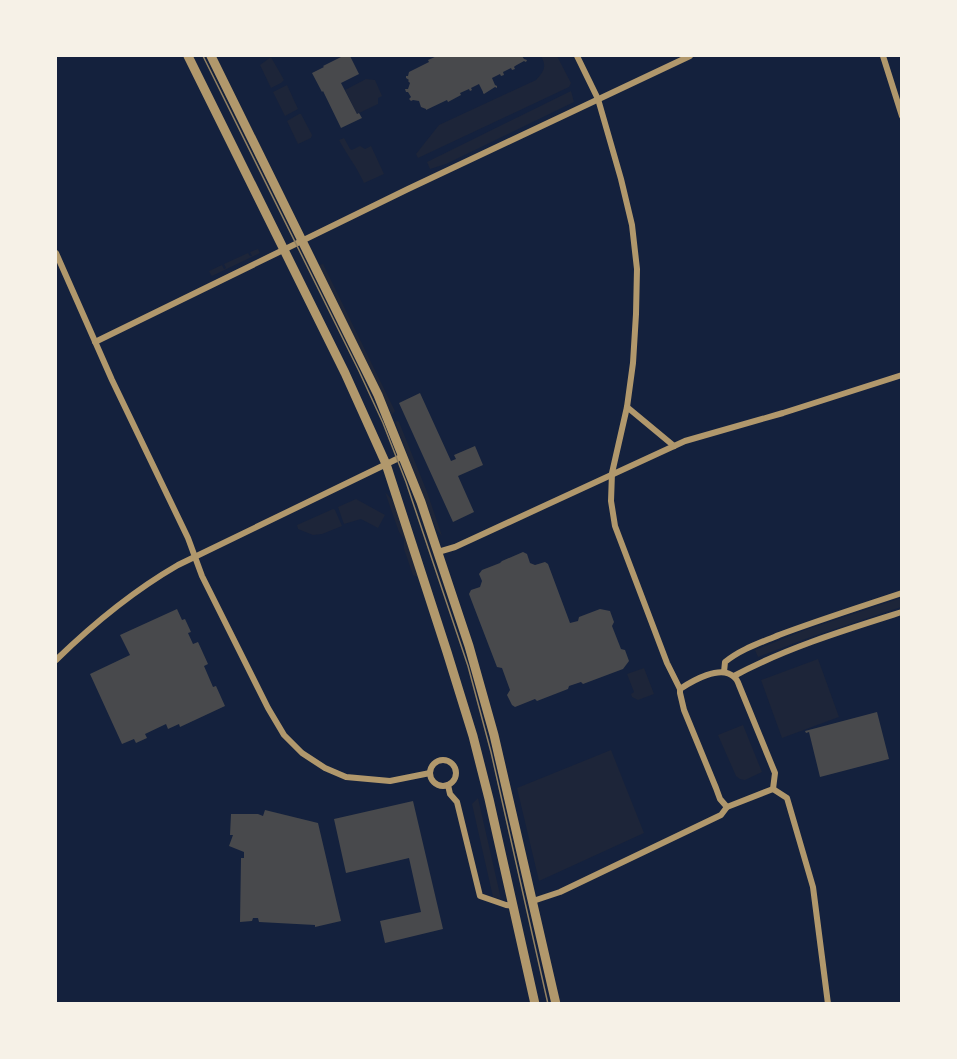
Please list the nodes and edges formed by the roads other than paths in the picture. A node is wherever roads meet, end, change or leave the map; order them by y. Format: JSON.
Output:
{"nodes":[{"id":1,"x":188,"y":56,"type":"edge"},
{"id":2,"x":211,"y":56,"type":"edge"},
{"id":3,"x":577,"y":56,"type":"edge"},
{"id":4,"x":690,"y":56,"type":"edge"},
{"id":5,"x":884,"y":56,"type":"edge"},
{"id":6,"x":598,"y":99,"type":"junction"},
{"id":7,"x":902,"y":116,"type":"edge"},
{"id":8,"x":302,"y":241,"type":"junction"},
{"id":9,"x":284,"y":250,"type":"junction"},
{"id":10,"x":56,"y":253,"type":"edge"},
{"id":11,"x":95,"y":342,"type":"junction"},
{"id":12,"x":902,"y":375,"type":"edge"},
{"id":13,"x":627,"y":407,"type":"junction"},
{"id":14,"x":674,"y":446,"type":"junction"},
{"id":15,"x":403,"y":456,"type":"junction"},
{"id":16,"x":386,"y":464,"type":"junction"},
{"id":17,"x":612,"y":474,"type":"junction"},
{"id":18,"x":438,"y":552,"type":"junction"},
{"id":19,"x":195,"y":556,"type":"junction"},
{"id":20,"x":902,"y":593,"type":"edge"},
{"id":21,"x":902,"y":612,"type":"edge"},
{"id":22,"x":56,"y":660,"type":"edge"},
{"id":23,"x":724,"y":672,"type":"junction"},
{"id":24,"x":734,"y":676,"type":"junction"},
{"id":25,"x":680,"y":689,"type":"junction"},
{"id":26,"x":430,"y":773,"type":"junction"},
{"id":27,"x":448,"y":785,"type":"junction"},
{"id":28,"x":773,"y":789,"type":"junction"},
{"id":29,"x":727,"y":807,"type":"junction"},
{"id":30,"x":523,"y":903,"type":"junction"},
{"id":31,"x":535,"y":1004,"type":"edge"},
{"id":32,"x":556,"y":1004,"type":"edge"},
{"id":33,"x":828,"y":1004,"type":"edge"}],
"edges":[{"from":1,"to":9,"type":"street"},
{"from":2,"to":8,"type":"street"},
{"from":3,"to":6,"type":"street"},
{"from":4,"to":6,"type":"street"},
{"from":5,"to":7,"type":"street"},
{"from":6,"to":8,"type":"street"},
{"from":6,"to":13,"type":"street"},
{"from":8,"to":9,"type":"street"},
{"from":8,"to":15,"type":"street"},
{"from":9,"to":11,"type":"street"},
{"from":9,"to":16,"type":"street"},
{"from":10,"to":11,"type":"street"},
{"from":11,"to":19,"type":"street"},
{"from":12,"to":14,"type":"street"},
{"from":13,"to":14,"type":"street"},
{"from":13,"to":17,"type":"street"},
{"from":14,"to":17,"type":"street"},
{"from":15,"to":16,"type":"street"},
{"from":15,"to":18,"type":"street"},
{"from":16,"to":19,"type":"street"},
{"from":16,"to":30,"type":"street"},
{"from":17,"to":18,"type":"street"},
{"from":17,"to":25,"type":"street"},
{"from":18,"to":30,"type":"street"},
{"from":19,"to":22,"type":"street"},
{"from":19,"to":26,"type":"street"},
{"from":20,"to":23,"type":"street"},
{"from":21,"to":24,"type":"street"},
{"from":23,"to":24,"type":"street"},
{"from":23,"to":25,"type":"street"},
{"from":24,"to":28,"type":"street"},
{"from":25,"to":29,"type":"street"},
{"from":26,"to":27,"type":"street"},
{"from":26,"to":27,"type":"street"},
{"from":27,"to":30,"type":"street"},
{"from":28,"to":29,"type":"street"},
{"from":28,"to":33,"type":"street"},
{"from":29,"to":30,"type":"street"},
{"from":30,"to":31,"type":"street"},
{"from":30,"to":32,"type":"street"}]}
